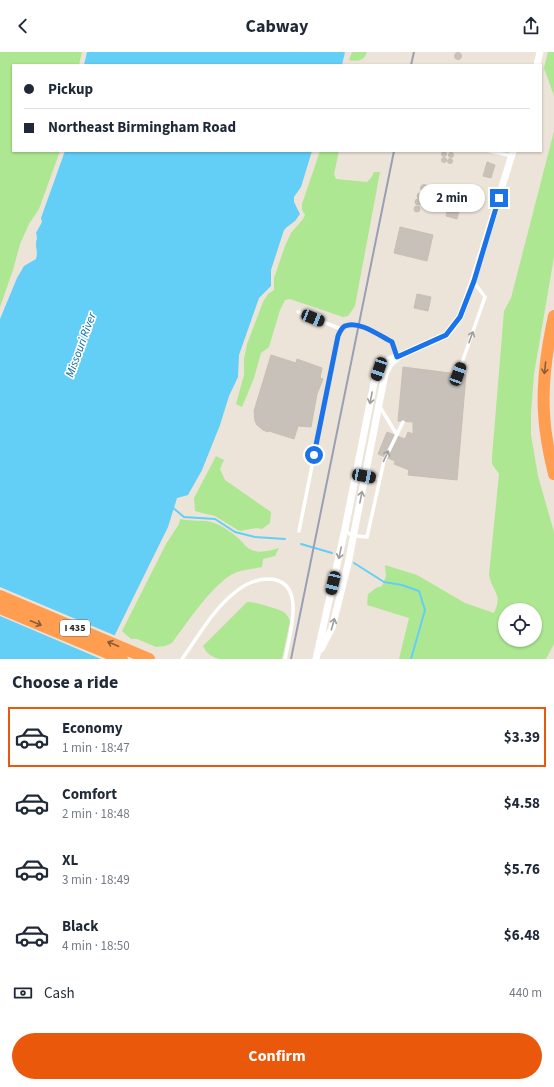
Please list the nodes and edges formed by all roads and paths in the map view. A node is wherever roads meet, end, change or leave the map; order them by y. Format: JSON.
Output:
{"nodes":[{"id":1,"x":540,"y":52,"type":"edge"},
{"id":2,"x":536,"y":64,"type":"edge"},
{"id":3,"x":497,"y":152,"type":"edge"},
{"id":4,"x":512,"y":154,"type":"edge"},
{"id":5,"x":474,"y":281,"type":"junction"},
{"id":6,"x":298,"y":312,"type":"dead end"},
{"id":7,"x":554,"y":316,"type":"edge"},
{"id":8,"x":341,"y":329,"type":"junction"},
{"id":9,"x":397,"y":357,"type":"junction"},
{"id":10,"x":458,"y":374,"type":"dead end"},
{"id":11,"x":379,"y":404,"type":"junction"},
{"id":12,"x":403,"y":422,"type":"dead end"},
{"id":13,"x":397,"y":435,"type":"junction"},
{"id":14,"x":357,"y":466,"type":"junction"},
{"id":15,"x":554,"y":474,"type":"edge"},
{"id":16,"x":364,"y":476,"type":"junction"},
{"id":17,"x":380,"y":479,"type":"junction"},
{"id":18,"x":345,"y":529,"type":"junction"},
{"id":19,"x":299,"y":531,"type":"dead end"},
{"id":20,"x":353,"y":536,"type":"junction"},
{"id":21,"x":0,"y":596,"type":"edge"},
{"id":22,"x":0,"y":608,"type":"edge"},
{"id":23,"x":122,"y":659,"type":"edge"},
{"id":24,"x":149,"y":659,"type":"edge"},
{"id":25,"x":182,"y":659,"type":"edge"},
{"id":26,"x":285,"y":659,"type":"edge"},
{"id":27,"x":316,"y":659,"type":"edge"}],
"edges":[{"from":1,"to":2,"type":"street"},
{"from":3,"to":4,"type":"lane"},
{"from":4,"to":5,"type":"street"},
{"from":5,"to":9,"type":"street"},
{"from":10,"to":5,"type":"lane","one_way":true},
{"from":6,"to":8,"type":"lane"},
{"from":7,"to":15,"type":"highway","one_way":true},
{"from":8,"to":9,"type":"lane"},
{"from":8,"to":19,"type":"lane"},
{"from":9,"to":11,"type":"street"},
{"from":9,"to":14,"type":"street","one_way":true},
{"from":11,"to":13,"type":"lane"},
{"from":11,"to":16,"type":"street"},
{"from":12,"to":13,"type":"lane"},
{"from":17,"to":13,"type":"lane","one_way":true},
{"from":14,"to":16,"type":"lane"},
{"from":14,"to":18,"type":"street"},
{"from":16,"to":17,"type":"lane"},
{"from":20,"to":16,"type":"street","one_way":true},
{"from":17,"to":20,"type":"lane"},
{"from":18,"to":20,"type":"lane"},
{"from":18,"to":27,"type":"street","one_way":true},
{"from":27,"to":20,"type":"street","one_way":true},
{"from":24,"to":21,"type":"highway","number":"I 435","one_way":true},
{"from":22,"to":23,"type":"highway","number":"I 435","one_way":true},
{"from":25,"to":26,"type":"lane"}]}
